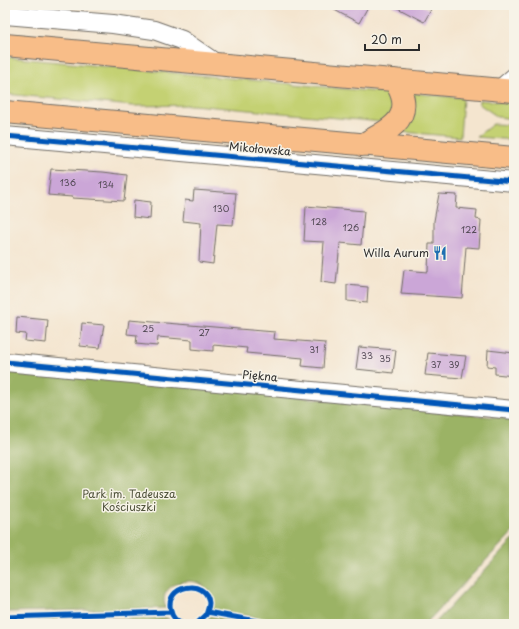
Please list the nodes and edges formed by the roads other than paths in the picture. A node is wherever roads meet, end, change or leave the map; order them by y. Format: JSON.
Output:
{"nodes":[{"id":1,"x":5,"y":15,"type":"edge"},
{"id":2,"x":5,"y":45,"type":"edge"},
{"id":3,"x":217,"y":64,"type":"junction"},
{"id":4,"x":395,"y":80,"type":"junction"},
{"id":5,"x":509,"y":85,"type":"edge"},
{"id":6,"x":5,"y":112,"type":"edge"},
{"id":7,"x":5,"y":136,"type":"edge"},
{"id":8,"x":362,"y":145,"type":"junction"},
{"id":9,"x":514,"y":158,"type":"edge"},
{"id":10,"x":514,"y":182,"type":"edge"},
{"id":11,"x":5,"y":362,"type":"edge"},
{"id":12,"x":514,"y":410,"type":"edge"}],
"edges":[{"from":1,"to":3,"type":"street"},
{"from":2,"to":3,"type":"main road"},
{"from":3,"to":4,"type":"main road"},
{"from":4,"to":5,"type":"main road"},
{"from":4,"to":8,"type":"main road"},
{"from":6,"to":8,"type":"main road","name":"Mikołowska"},
{"from":7,"to":10,"type":"street","name":"Mikołowska"},
{"from":8,"to":9,"type":"main road","name":"Mikołowska"},
{"from":11,"to":12,"type":"street","name":"Piękna"}]}
